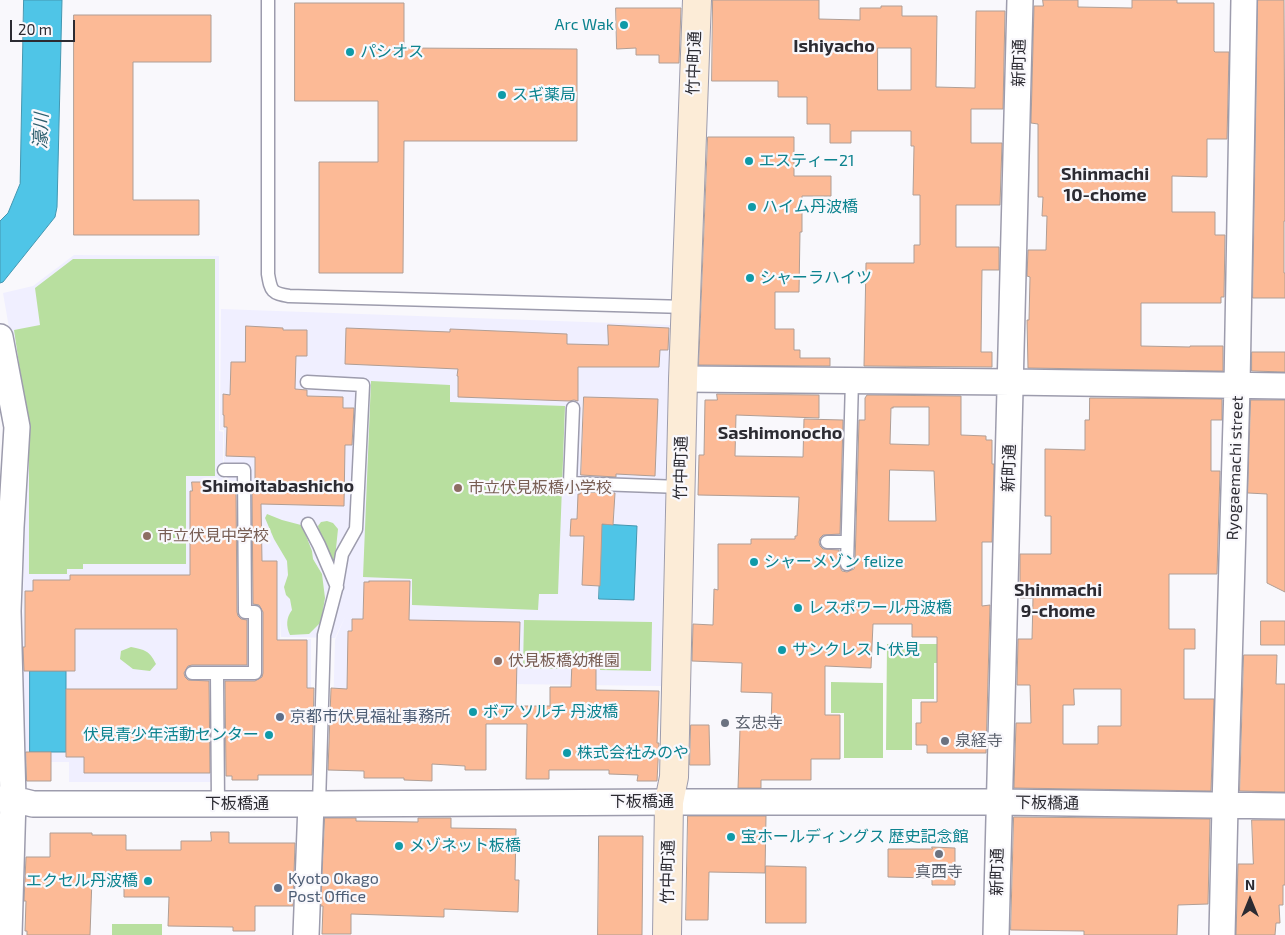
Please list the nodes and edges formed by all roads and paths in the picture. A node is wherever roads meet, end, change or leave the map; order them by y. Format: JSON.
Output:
{"nodes":[{"id":1,"x":268,"y":0,"type":"edge"},
{"id":2,"x":697,"y":0,"type":"edge"},
{"id":3,"x":1020,"y":0,"type":"edge"},
{"id":4,"x":1244,"y":0,"type":"edge"},
{"id":5,"x":686,"y":307,"type":"junction"},
{"id":6,"x":0,"y":337,"type":"edge"},
{"id":7,"x":683,"y":379,"type":"junction"},
{"id":8,"x":852,"y":380,"type":"junction"},
{"id":9,"x":307,"y":382,"type":"dead end"},
{"id":10,"x":1011,"y":382,"type":"junction"},
{"id":11,"x":1237,"y":386,"type":"junction"},
{"id":12,"x":1285,"y":386,"type":"edge"},
{"id":13,"x":573,"y":408,"type":"dead end"},
{"id":14,"x":8,"y":422,"type":"edge"},
{"id":15,"x":224,"y":470,"type":"dead end"},
{"id":16,"x":681,"y":487,"type":"junction"},
{"id":17,"x":308,"y":524,"type":"dead end"},
{"id":18,"x":5,"y":527,"type":"edge"},
{"id":19,"x":827,"y":542,"type":"dead end"},
{"id":20,"x":847,"y":542,"type":"junction"},
{"id":21,"x":847,"y":564,"type":"dead end"},
{"id":22,"x":337,"y":587,"type":"junction"},
{"id":23,"x":192,"y":673,"type":"dead end"},
{"id":24,"x":217,"y":673,"type":"junction"},
{"id":25,"x":5,"y":714,"type":"edge"},
{"id":26,"x":6,"y":799,"type":"edge"},
{"id":27,"x":669,"y":802,"type":"junction"},
{"id":28,"x":999,"y":802,"type":"junction"},
{"id":29,"x":218,"y":804,"type":"junction"},
{"id":30,"x":315,"y":804,"type":"junction"},
{"id":31,"x":1225,"y":806,"type":"junction"},
{"id":32,"x":1285,"y":806,"type":"edge"},
{"id":33,"x":9,"y":935,"type":"edge"},
{"id":34,"x":306,"y":935,"type":"edge"},
{"id":35,"x":667,"y":935,"type":"edge"},
{"id":36,"x":996,"y":935,"type":"edge"},
{"id":37,"x":1222,"y":935,"type":"edge"}],
"edges":[{"from":1,"to":5,"type":"lane"},
{"from":2,"to":5,"type":"street","name":"竹中町通"},
{"from":3,"to":10,"type":"street","name":"新町通"},
{"from":4,"to":11,"type":"street","name":"Ryogaemachi street"},
{"from":5,"to":7,"type":"street","name":"竹中町通"},
{"from":6,"to":14,"type":"street"},
{"from":7,"to":8,"type":"street"},
{"from":7,"to":16,"type":"street","name":"竹中町通"},
{"from":8,"to":10,"type":"street"},
{"from":8,"to":20,"type":"lane"},
{"from":9,"to":22,"type":"lane"},
{"from":10,"to":11,"type":"street"},
{"from":10,"to":28,"type":"street","name":"新町通"},
{"from":11,"to":12,"type":"street"},
{"from":11,"to":31,"type":"street","name":"Ryogaemachi street"},
{"from":13,"to":16,"type":"lane"},
{"from":14,"to":18,"type":"street"},
{"from":15,"to":24,"type":"lane"},
{"from":16,"to":27,"type":"street","name":"竹中町通"},
{"from":17,"to":22,"type":"lane"},
{"from":18,"to":25,"type":"street"},
{"from":19,"to":20,"type":"lane"},
{"from":20,"to":21,"type":"lane"},
{"from":22,"to":30,"type":"lane"},
{"from":23,"to":24,"type":"lane"},
{"from":24,"to":29,"type":"lane"},
{"from":25,"to":26,"type":"street"},
{"from":26,"to":29,"type":"street","name":"下板橋通"},
{"from":26,"to":33,"type":"street"},
{"from":27,"to":28,"type":"street","name":"下板橋通"},
{"from":27,"to":30,"type":"street","name":"下板橋通"},
{"from":27,"to":35,"type":"street","name":"竹中町通"},
{"from":28,"to":31,"type":"street","name":"下板橋通"},
{"from":28,"to":36,"type":"street","name":"新町通"},
{"from":29,"to":30,"type":"street","name":"下板橋通"},
{"from":30,"to":34,"type":"street"},
{"from":31,"to":32,"type":"street","name":"下板橋通"},
{"from":31,"to":37,"type":"street","name":"Ryogaemachi street"}]}
